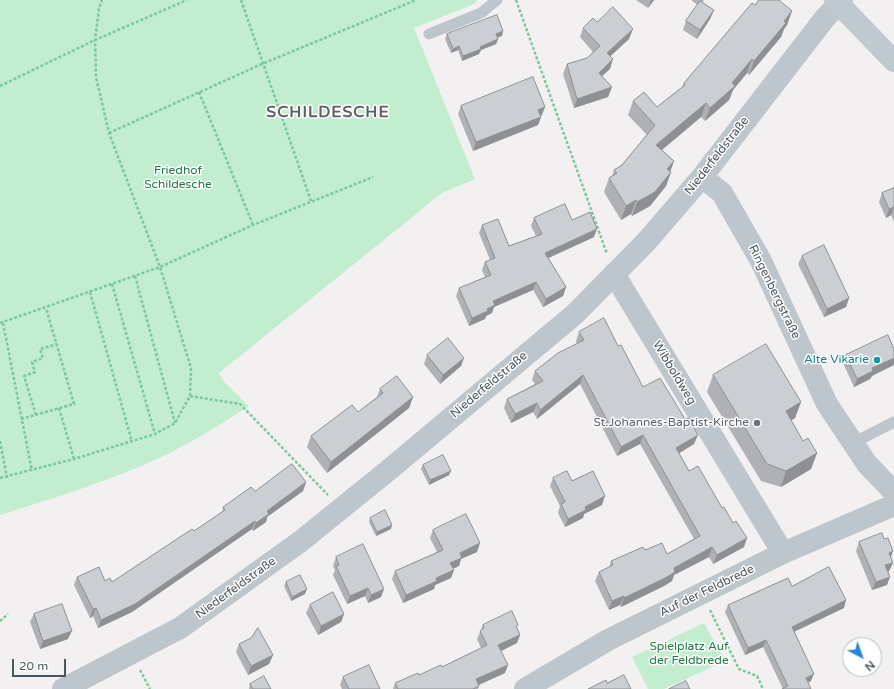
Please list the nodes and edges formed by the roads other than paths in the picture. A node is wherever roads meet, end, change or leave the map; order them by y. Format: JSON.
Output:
{"nodes":[{"id":1,"x":497,"y":0,"type":"edge"},
{"id":2,"x":838,"y":1,"type":"edge"},
{"id":3,"x":429,"y":34,"type":"dead end"},
{"id":4,"x":894,"y":61,"type":"edge"},
{"id":5,"x":702,"y":177,"type":"junction"},
{"id":6,"x":614,"y":274,"type":"junction"},
{"id":7,"x":894,"y":422,"type":"edge"},
{"id":8,"x":853,"y":443,"type":"junction"},
{"id":9,"x":894,"y":492,"type":"edge"},
{"id":10,"x":894,"y":504,"type":"edge"},
{"id":11,"x":783,"y":553,"type":"junction"},
{"id":12,"x":63,"y":689,"type":"edge"},
{"id":13,"x":525,"y":689,"type":"edge"}],
"edges":[{"from":1,"to":3,"type":"lane"},
{"from":2,"to":4,"type":"main road"},
{"from":2,"to":5,"type":"street","name":"Niederfeldstraße"},
{"from":5,"to":6,"type":"street","name":"Niederfeldstraße"},
{"from":5,"to":8,"type":"street","name":"Ringenbergstraße"},
{"from":6,"to":11,"type":"street","name":"Wibboldweg"},
{"from":6,"to":12,"type":"street","name":"Niederfeldstraße"},
{"from":7,"to":8,"type":"lane"},
{"from":8,"to":9,"type":"street","name":"Ringenbergstraße"},
{"from":10,"to":11,"type":"street","name":"Auf der Feldbrede"},
{"from":11,"to":13,"type":"street","name":"Auf der Feldbrede"}]}
